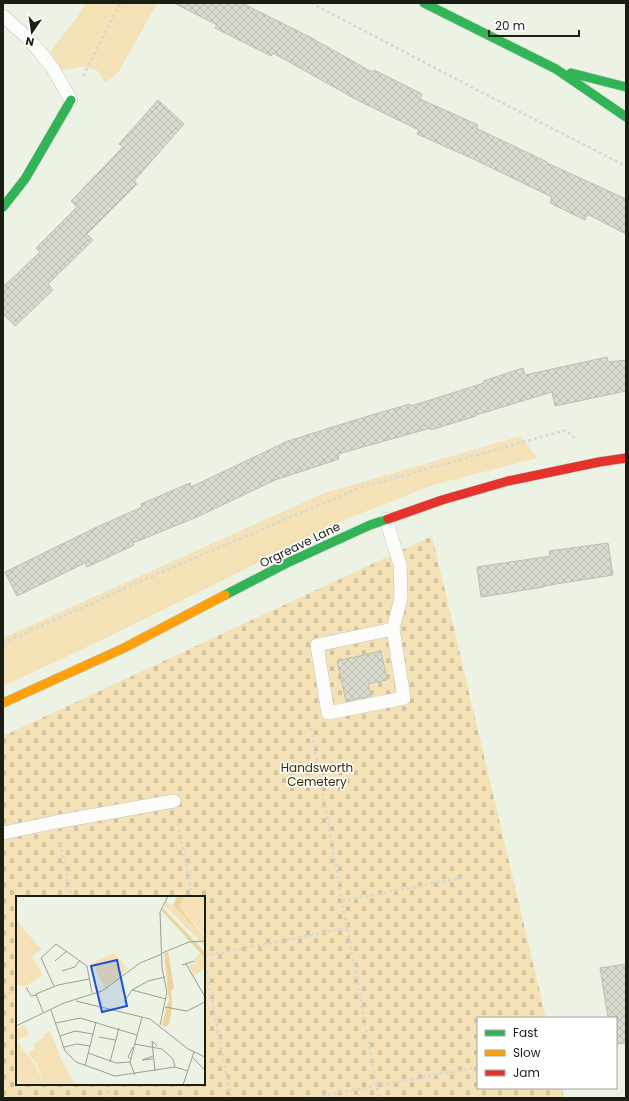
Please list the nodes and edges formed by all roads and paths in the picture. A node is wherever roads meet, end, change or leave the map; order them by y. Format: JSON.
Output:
{"nodes":[{"id":1,"x":120,"y":3,"type":"edge"},
{"id":2,"x":311,"y":3,"type":"edge"},
{"id":3,"x":424,"y":3,"type":"edge"},
{"id":4,"x":3,"y":16,"type":"edge"},
{"id":5,"x":556,"y":69,"type":"junction"},
{"id":6,"x":626,"y":87,"type":"edge"},
{"id":7,"x":71,"y":100,"type":"junction"},
{"id":8,"x":626,"y":117,"type":"edge"},
{"id":9,"x":626,"y":166,"type":"edge"},
{"id":10,"x":3,"y":207,"type":"edge"},
{"id":11,"x":626,"y":458,"type":"edge"},
{"id":12,"x":599,"y":462,"type":"junction"},
{"id":13,"x":386,"y":519,"type":"junction"},
{"id":14,"x":393,"y":629,"type":"junction"},
{"id":15,"x":3,"y":643,"type":"edge"},
{"id":16,"x":3,"y":703,"type":"edge"},
{"id":17,"x":328,"y":714,"type":"junction"},
{"id":18,"x":174,"y":801,"type":"joint"},
{"id":19,"x":56,"y":822,"type":"junction"},
{"id":20,"x":3,"y":833,"type":"edge"},
{"id":21,"x":466,"y":877,"type":"dead end"},
{"id":22,"x":71,"y":896,"type":"edge"},
{"id":23,"x":192,"y":896,"type":"edge"},
{"id":24,"x":342,"y":901,"type":"junction"},
{"id":25,"x":347,"y":928,"type":"junction"},
{"id":26,"x":205,"y":956,"type":"edge"},
{"id":27,"x":205,"y":964,"type":"edge"},
{"id":28,"x":16,"y":992,"type":"edge"},
{"id":29,"x":3,"y":994,"type":"edge"},
{"id":30,"x":477,"y":1067,"type":"edge"},
{"id":31,"x":106,"y":1085,"type":"edge"},
{"id":32,"x":376,"y":1085,"type":"junction"},
{"id":33,"x":109,"y":1098,"type":"edge"},
{"id":34,"x":232,"y":1098,"type":"edge"},
{"id":35,"x":310,"y":1098,"type":"edge"},
{"id":36,"x":379,"y":1098,"type":"edge"}],
"edges":[{"from":1,"to":7,"type":"path"},
{"from":2,"to":9,"type":"path"},
{"from":3,"to":5,"type":"main road"},
{"from":4,"to":7,"type":"lane"},
{"from":5,"to":6,"type":"main road"},
{"from":5,"to":8,"type":"main road"},
{"from":7,"to":10,"type":"main road"},
{"from":11,"to":12,"type":"main road","name":"Orgreave Lane"},
{"from":12,"to":13,"type":"main road","name":"Orgreave Lane"},
{"from":12,"to":15,"type":"path"},
{"from":13,"to":14,"type":"lane"},
{"from":13,"to":16,"type":"main road","name":"Orgreave Lane"},
{"from":14,"to":17,"type":"lane"},
{"from":14,"to":17,"type":"lane"},
{"from":17,"to":24,"type":"path"},
{"from":18,"to":19,"type":"lane"},
{"from":18,"to":23,"type":"path"},
{"from":19,"to":20,"type":"lane"},
{"from":19,"to":22,"type":"path"},
{"from":21,"to":24,"type":"path"},
{"from":24,"to":25,"type":"path"},
{"from":25,"to":26,"type":"path"},
{"from":25,"to":32,"type":"path"},
{"from":27,"to":34,"type":"path"},
{"from":28,"to":29,"type":"path"},
{"from":30,"to":32,"type":"path"},
{"from":31,"to":33,"type":"path"},
{"from":32,"to":35,"type":"path"},
{"from":32,"to":36,"type":"path"}]}
